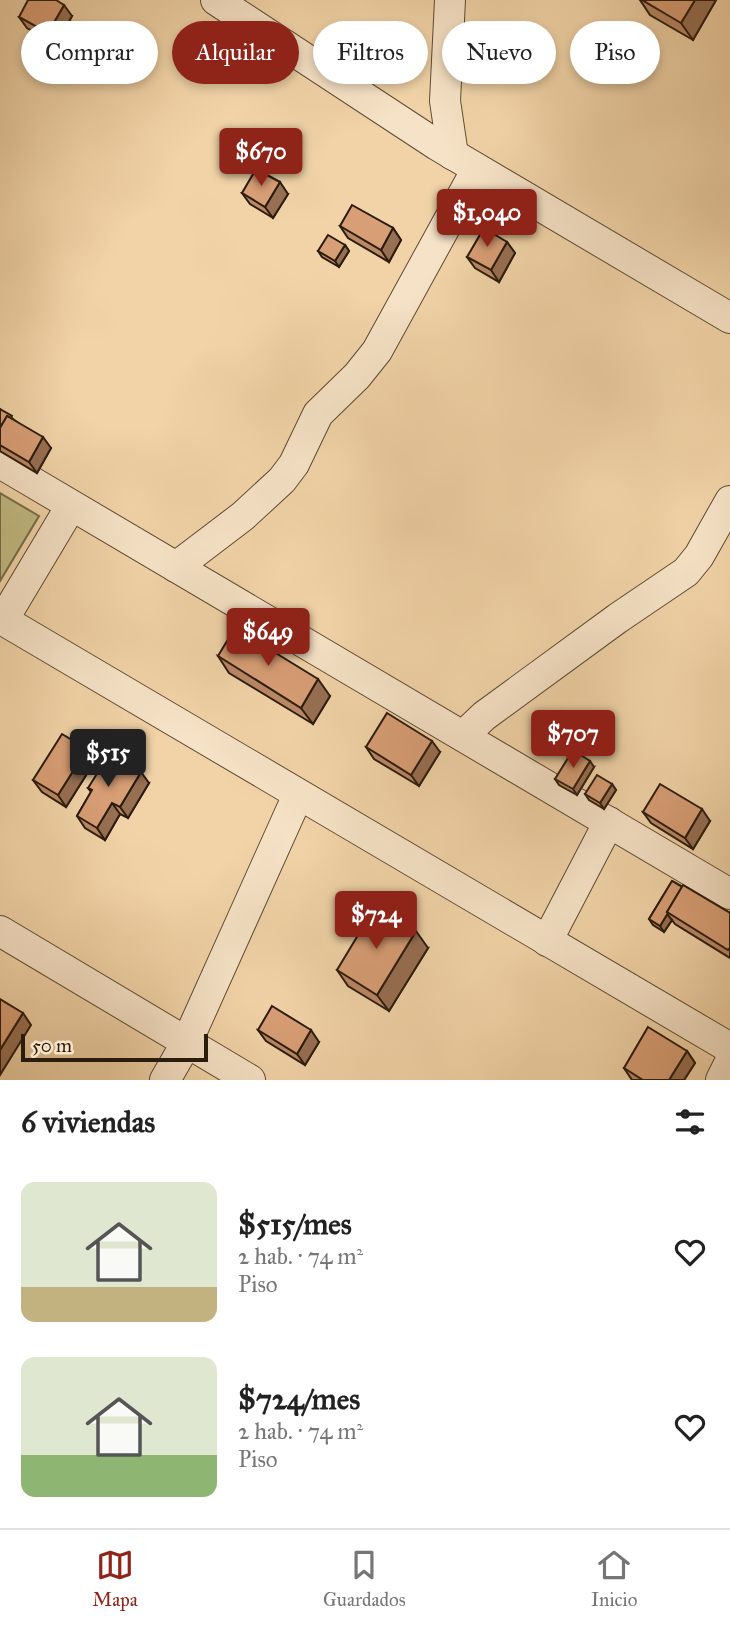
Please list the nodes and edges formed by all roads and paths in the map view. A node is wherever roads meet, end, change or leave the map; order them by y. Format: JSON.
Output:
{"nodes":[{"id":1,"x":216,"y":0,"type":"edge"},
{"id":2,"x":450,"y":0,"type":"edge"},
{"id":3,"x":465,"y":162,"type":"junction"},
{"id":4,"x":730,"y":318,"type":"edge"},
{"id":5,"x":0,"y":463,"type":"edge"},
{"id":6,"x":730,"y":501,"type":"edge"},
{"id":7,"x":71,"y":506,"type":"junction"},
{"id":8,"x":176,"y":567,"type":"junction"},
{"id":9,"x":463,"y":736,"type":"junction"},
{"id":10,"x":298,"y":795,"type":"junction"},
{"id":11,"x":609,"y":822,"type":"junction"},
{"id":12,"x":730,"y":894,"type":"edge"},
{"id":13,"x":0,"y":931,"type":"edge"},
{"id":14,"x":547,"y":941,"type":"junction"},
{"id":15,"x":187,"y":1042,"type":"junction"},
{"id":16,"x":730,"y":1048,"type":"edge"},
{"id":17,"x":730,"y":1062,"type":"edge"},
{"id":18,"x":165,"y":1080,"type":"edge"},
{"id":19,"x":250,"y":1080,"type":"edge"},
{"id":20,"x":721,"y":1080,"type":"edge"}],
"edges":[{"from":1,"to":3,"type":"street"},
{"from":2,"to":3,"type":"street"},
{"from":3,"to":4,"type":"street"},
{"from":3,"to":8,"type":"street"},
{"from":5,"to":7,"type":"street"},
{"from":6,"to":9,"type":"street"},
{"from":7,"to":8,"type":"street"},
{"from":7,"to":10,"type":"street"},
{"from":8,"to":9,"type":"street"},
{"from":9,"to":11,"type":"street"},
{"from":10,"to":14,"type":"street"},
{"from":10,"to":15,"type":"street"},
{"from":11,"to":12,"type":"street"},
{"from":11,"to":14,"type":"street"},
{"from":13,"to":15,"type":"street"},
{"from":14,"to":16,"type":"street"},
{"from":15,"to":18,"type":"street"},
{"from":15,"to":19,"type":"street"},
{"from":17,"to":20,"type":"street"}]}
